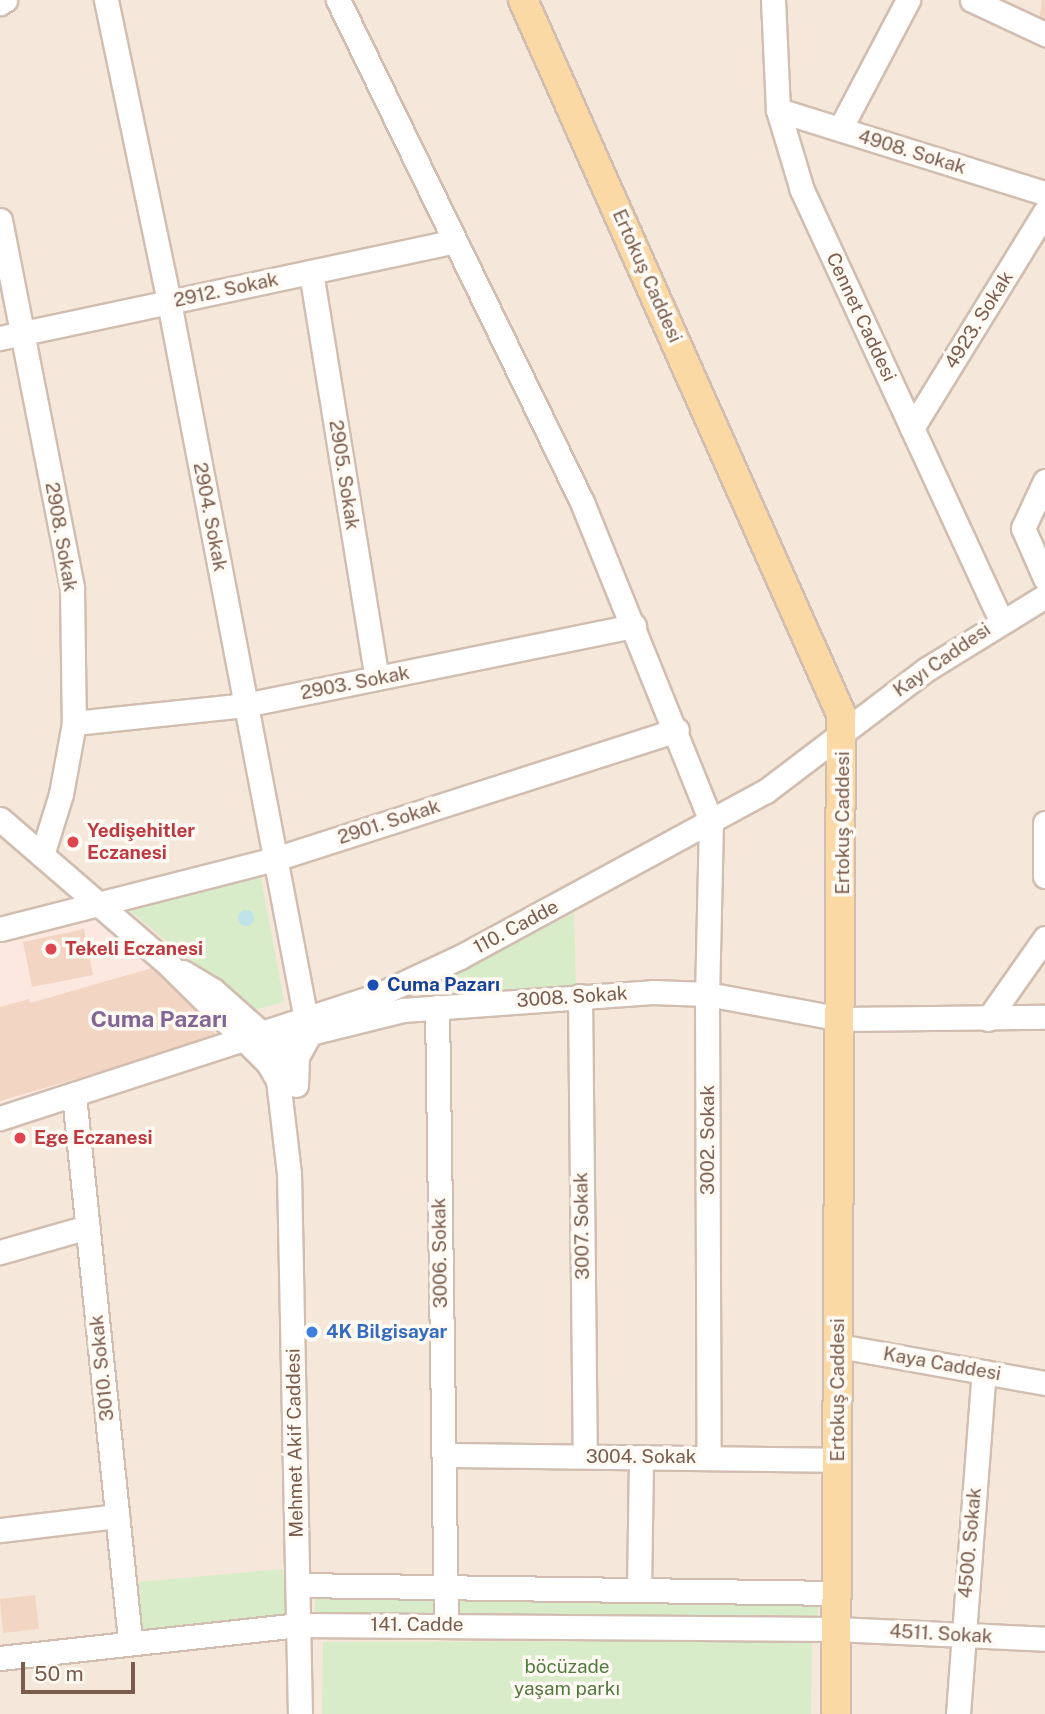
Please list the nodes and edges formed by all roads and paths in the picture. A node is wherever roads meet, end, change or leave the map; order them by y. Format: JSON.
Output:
{"nodes":[{"id":1,"x":5,"y":0,"type":"edge"},
{"id":2,"x":106,"y":0,"type":"edge"},
{"id":3,"x":338,"y":0,"type":"edge"},
{"id":4,"x":523,"y":0,"type":"edge"},
{"id":5,"x":773,"y":0,"type":"edge"},
{"id":6,"x":908,"y":0,"type":"edge"},
{"id":7,"x":972,"y":0,"type":"edge"},
{"id":8,"x":0,"y":3,"type":"edge"},
{"id":9,"x":1045,"y":33,"type":"edge"},
{"id":10,"x":778,"y":110,"type":"junction"},
{"id":11,"x":840,"y":130,"type":"junction"},
{"id":12,"x":1045,"y":193,"type":"edge"},
{"id":13,"x":1045,"y":212,"type":"edge"},
{"id":14,"x":0,"y":220,"type":"edge"},
{"id":15,"x":453,"y":242,"type":"junction"},
{"id":16,"x":311,"y":272,"type":"junction"},
{"id":17,"x":169,"y":302,"type":"junction"},
{"id":18,"x":11,"y":336,"type":"edge"},
{"id":19,"x":912,"y":428,"type":"junction"},
{"id":20,"x":1045,"y":481,"type":"edge"},
{"id":21,"x":1045,"y":578,"type":"edge"},
{"id":22,"x":1045,"y":596,"type":"edge"},
{"id":23,"x":1001,"y":620,"type":"junction"},
{"id":24,"x":634,"y":626,"type":"junction"},
{"id":25,"x":377,"y":678,"type":"junction"},
{"id":26,"x":245,"y":705,"type":"junction"},
{"id":27,"x":74,"y":723,"type":"junction"},
{"id":28,"x":677,"y":730,"type":"junction"},
{"id":29,"x":844,"y":731,"type":"junction"},
{"id":30,"x":0,"y":819,"type":"edge"},
{"id":31,"x":711,"y":822,"type":"junction"},
{"id":32,"x":1045,"y":822,"type":"edge"},
{"id":33,"x":42,"y":855,"type":"junction"},
{"id":34,"x":275,"y":859,"type":"junction"},
{"id":35,"x":1045,"y":876,"type":"edge"},
{"id":36,"x":100,"y":905,"type":"junction"},
{"id":37,"x":0,"y":929,"type":"edge"},
{"id":38,"x":1045,"y":938,"type":"edge"},
{"id":39,"x":707,"y":994,"type":"junction"},
{"id":40,"x":580,"y":996,"type":"junction"},
{"id":41,"x":437,"y":1007,"type":"junction"},
{"id":42,"x":1045,"y":1017,"type":"edge"},
{"id":43,"x":842,"y":1019,"type":"junction"},
{"id":44,"x":988,"y":1019,"type":"junction"},
{"id":45,"x":307,"y":1027,"type":"junction"},
{"id":46,"x":1045,"y":1032,"type":"edge"},
{"id":47,"x":254,"y":1037,"type":"junction"},
{"id":48,"x":296,"y":1085,"type":"junction"},
{"id":49,"x":74,"y":1095,"type":"junction"},
{"id":50,"x":0,"y":1118,"type":"edge"},
{"id":51,"x":289,"y":1172,"type":"junction"},
{"id":52,"x":88,"y":1227,"type":"junction"},
{"id":53,"x":0,"y":1252,"type":"edge"},
{"id":54,"x":839,"y":1346,"type":"junction"},
{"id":55,"x":984,"y":1372,"type":"junction"},
{"id":56,"x":1045,"y":1383,"type":"edge"},
{"id":57,"x":443,"y":1455,"type":"junction"},
{"id":58,"x":585,"y":1456,"type":"junction"},
{"id":59,"x":640,"y":1457,"type":"junction"},
{"id":60,"x":709,"y":1457,"type":"junction"},
{"id":61,"x":838,"y":1460,"type":"junction"},
{"id":62,"x":117,"y":1516,"type":"junction"},
{"id":63,"x":0,"y":1530,"type":"edge"},
{"id":64,"x":298,"y":1585,"type":"junction"},
{"id":65,"x":446,"y":1586,"type":"junction"},
{"id":66,"x":639,"y":1588,"type":"junction"},
{"id":67,"x":837,"y":1593,"type":"junction"},
{"id":68,"x":299,"y":1625,"type":"junction"},
{"id":69,"x":446,"y":1625,"type":"junction"},
{"id":70,"x":836,"y":1629,"type":"junction"},
{"id":71,"x":962,"y":1635,"type":"junction"},
{"id":72,"x":1045,"y":1639,"type":"edge"},
{"id":73,"x":130,"y":1640,"type":"junction"},
{"id":74,"x":0,"y":1658,"type":"edge"},
{"id":75,"x":300,"y":1714,"type":"edge"},
{"id":76,"x":836,"y":1714,"type":"edge"},
{"id":77,"x":958,"y":1714,"type":"edge"}],
"edges":[{"from":1,"to":8,"type":"street"},
{"from":2,"to":17,"type":"street","name":"2904. Sokak"},
{"from":3,"to":15,"type":"street"},
{"from":4,"to":29,"type":"main road","name":"Ertokuş Caddesi"},
{"from":5,"to":10,"type":"street","name":"Cennet Caddesi"},
{"from":6,"to":11,"type":"street"},
{"from":7,"to":9,"type":"street"},
{"from":10,"to":11,"type":"street","name":"4908. Sokak"},
{"from":10,"to":19,"type":"street","name":"Cennet Caddesi"},
{"from":11,"to":12,"type":"street","name":"4908. Sokak"},
{"from":13,"to":19,"type":"street","name":"4923. Sokak"},
{"from":14,"to":18,"type":"street","name":"2908. Sokak"},
{"from":15,"to":16,"type":"street","name":"2912. Sokak"},
{"from":15,"to":24,"type":"street"},
{"from":16,"to":17,"type":"street","name":"2912. Sokak"},
{"from":16,"to":25,"type":"street","name":"2905. Sokak"},
{"from":17,"to":18,"type":"street","name":"2912. Sokak"},
{"from":17,"to":26,"type":"street","name":"2904. Sokak"},
{"from":18,"to":27,"type":"street","name":"2908. Sokak"},
{"from":19,"to":23,"type":"street","name":"Cennet Caddesi"},
{"from":20,"to":21,"type":"street"},
{"from":22,"to":23,"type":"street","name":"Kayı Caddesi"},
{"from":23,"to":29,"type":"street","name":"Kayı Caddesi"},
{"from":24,"to":25,"type":"street","name":"2903. Sokak"},
{"from":24,"to":28,"type":"street"},
{"from":25,"to":26,"type":"street","name":"2903. Sokak"},
{"from":26,"to":27,"type":"street","name":"2903. Sokak"},
{"from":26,"to":34,"type":"street","name":"2904. Sokak"},
{"from":27,"to":33,"type":"street","name":"2908. Sokak"},
{"from":28,"to":31,"type":"street"},
{"from":28,"to":34,"type":"street","name":"2901. Sokak"},
{"from":29,"to":31,"type":"street","name":"110. Cadde"},
{"from":29,"to":43,"type":"main road","name":"Ertokuş Caddesi"},
{"from":30,"to":33,"type":"street","name":"Mehmet Akif Caddesi"},
{"from":31,"to":39,"type":"street","name":"3002. Sokak"},
{"from":31,"to":45,"type":"street","name":"110. Cadde"},
{"from":32,"to":35,"type":"street"},
{"from":33,"to":36,"type":"street","name":"Mehmet Akif Caddesi"},
{"from":34,"to":36,"type":"street","name":"2901. Sokak"},
{"from":34,"to":45,"type":"street","name":"2904. Sokak"},
{"from":36,"to":37,"type":"street","name":"2901. Sokak"},
{"from":36,"to":47,"type":"street","name":"Mehmet Akif Caddesi"},
{"from":38,"to":44,"type":"street"},
{"from":39,"to":40,"type":"street","name":"3008. Sokak"},
{"from":39,"to":43,"type":"street","name":"3008. Sokak"},
{"from":39,"to":60,"type":"street","name":"3002. Sokak"},
{"from":40,"to":41,"type":"street","name":"3008. Sokak"},
{"from":40,"to":58,"type":"street","name":"3007. Sokak"},
{"from":41,"to":45,"type":"street","name":"3008. Sokak"},
{"from":41,"to":57,"type":"street","name":"3006. Sokak"},
{"from":42,"to":44,"type":"street"},
{"from":43,"to":44,"type":"street","name":"3008. Sokak"},
{"from":43,"to":54,"type":"main road","name":"Ertokuş Caddesi"},
{"from":44,"to":46,"type":"street"},
{"from":45,"to":47,"type":"street","name":"110. Cadde"},
{"from":45,"to":48,"type":"street"},
{"from":47,"to":48,"type":"street","name":"Mehmet Akif Caddesi"},
{"from":47,"to":49,"type":"street","name":"110. Cadde"},
{"from":47,"to":51,"type":"street","name":"Mehmet Akif Caddesi"},
{"from":48,"to":51,"type":"street","name":"Mehmet Akif Caddesi"},
{"from":49,"to":50,"type":"street","name":"110. Cadde"},
{"from":49,"to":52,"type":"street","name":"3010. Sokak"},
{"from":51,"to":64,"type":"street","name":"Mehmet Akif Caddesi"},
{"from":52,"to":53,"type":"street"},
{"from":52,"to":62,"type":"street","name":"3010. Sokak"},
{"from":54,"to":55,"type":"street","name":"Kaya Caddesi"},
{"from":54,"to":61,"type":"main road","name":"Ertokuş Caddesi"},
{"from":55,"to":56,"type":"street","name":"Kaya Caddesi"},
{"from":55,"to":71,"type":"street","name":"4500. Sokak"},
{"from":57,"to":58,"type":"street","name":"3004. Sokak"},
{"from":57,"to":65,"type":"street","name":"3006. Sokak"},
{"from":58,"to":59,"type":"street","name":"3004. Sokak"},
{"from":59,"to":60,"type":"street","name":"3004. Sokak"},
{"from":59,"to":66,"type":"street"},
{"from":60,"to":61,"type":"street","name":"3004. Sokak"},
{"from":61,"to":67,"type":"main road","name":"Ertokuş Caddesi"},
{"from":62,"to":63,"type":"street"},
{"from":62,"to":73,"type":"street","name":"3010. Sokak"},
{"from":64,"to":65,"type":"street","name":"141. Cadde"},
{"from":64,"to":68,"type":"street","name":"Mehmet Akif Caddesi"},
{"from":65,"to":66,"type":"street","name":"141. Cadde"},
{"from":65,"to":69,"type":"street","name":"3006. Sokak"},
{"from":66,"to":67,"type":"street","name":"141. Cadde"},
{"from":67,"to":70,"type":"main road","name":"Ertokuş Caddesi"},
{"from":68,"to":69,"type":"street","name":"141. Cadde"},
{"from":68,"to":73,"type":"street","name":"141. Cadde"},
{"from":68,"to":75,"type":"street","name":"Mehmet Akif Caddesi"},
{"from":69,"to":70,"type":"street","name":"141. Cadde"},
{"from":70,"to":71,"type":"street","name":"4511. Sokak"},
{"from":70,"to":76,"type":"main road","name":"Ertokuş Caddesi"},
{"from":71,"to":72,"type":"street","name":"4511. Sokak"},
{"from":71,"to":77,"type":"street","name":"4500. Sokak"},
{"from":73,"to":74,"type":"street","name":"141. Cadde"}]}
